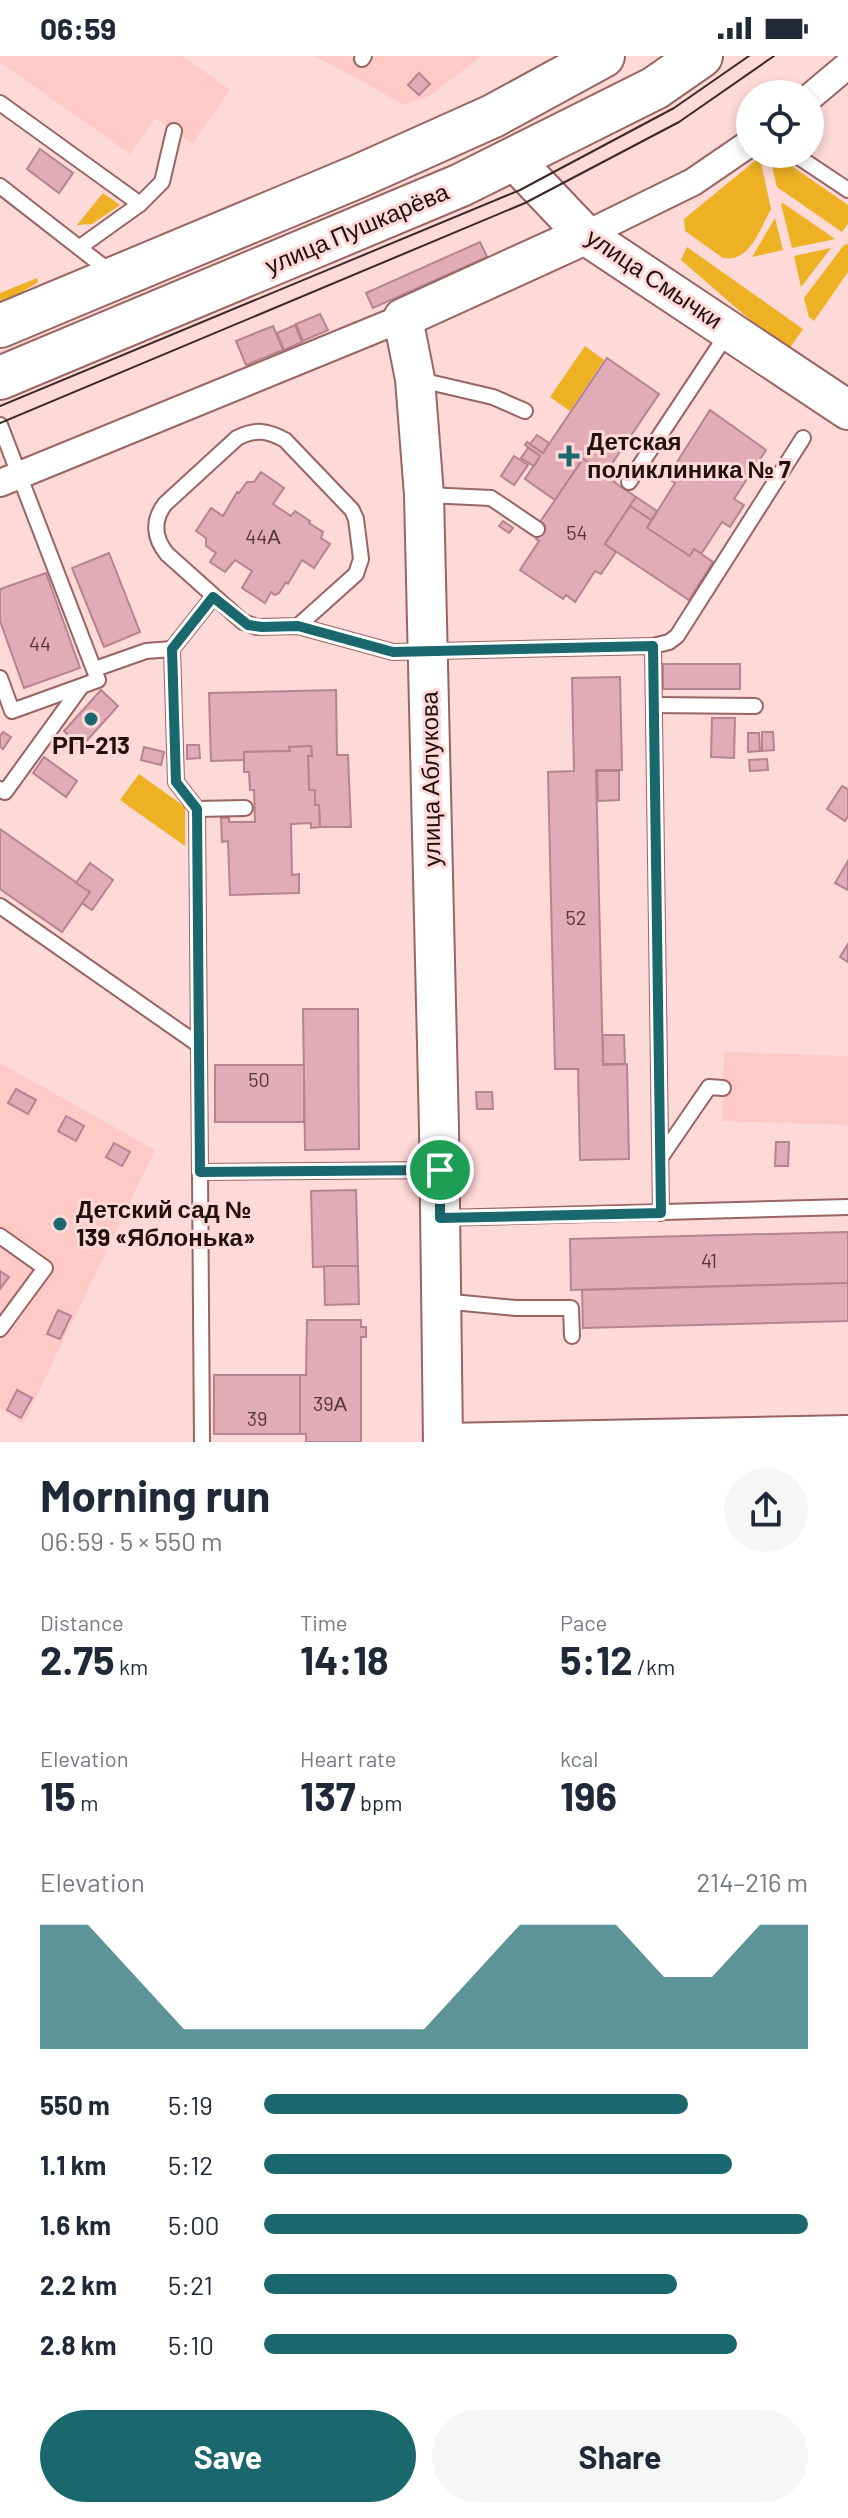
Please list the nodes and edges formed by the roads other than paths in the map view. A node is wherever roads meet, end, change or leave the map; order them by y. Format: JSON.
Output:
{"nodes":[{"id":1,"x":603,"y":56,"type":"edge"},
{"id":2,"x":701,"y":56,"type":"edge"},
{"id":3,"x":848,"y":65,"type":"edge"},
{"id":4,"x":824,"y":85,"type":"edge"},
{"id":5,"x":0,"y":103,"type":"edge"},
{"id":6,"x":493,"y":116,"type":"junction"},
{"id":7,"x":174,"y":131,"type":"dead end"},
{"id":8,"x":736,"y":153,"type":"edge"},
{"id":9,"x":513,"y":159,"type":"junction"},
{"id":10,"x":815,"y":168,"type":"edge"},
{"id":11,"x":0,"y":186,"type":"edge"},
{"id":12,"x":848,"y":190,"type":"edge"},
{"id":13,"x":140,"y":204,"type":"junction"},
{"id":14,"x":585,"y":235,"type":"junction"},
{"id":15,"x":80,"y":247,"type":"junction"},
{"id":16,"x":117,"y":277,"type":"junction"},
{"id":17,"x":403,"y":318,"type":"junction"},
{"id":18,"x":0,"y":326,"type":"edge"},
{"id":19,"x":729,"y":331,"type":"junction"},
{"id":20,"x":0,"y":378,"type":"edge"},
{"id":21,"x":415,"y":379,"type":"junction"},
{"id":22,"x":848,"y":410,"type":"edge"},
{"id":23,"x":525,"y":411,"type":"dead end"},
{"id":24,"x":0,"y":425,"type":"edge"},
{"id":25,"x":803,"y":438,"type":"dead end"},
{"id":26,"x":10,"y":479,"type":"edge"},
{"id":27,"x":629,"y":482,"type":"dead end"},
{"id":28,"x":424,"y":495,"type":"junction"},
{"id":29,"x":537,"y":529,"type":"dead end"},
{"id":30,"x":213,"y":597,"type":"junction"},
{"id":31,"x":298,"y":626,"type":"junction"},
{"id":32,"x":653,"y":646,"type":"junction"},
{"id":33,"x":172,"y":649,"type":"junction"},
{"id":34,"x":429,"y":652,"type":"junction"},
{"id":35,"x":95,"y":669,"type":"junction"},
{"id":36,"x":0,"y":678,"type":"edge"},
{"id":37,"x":81,"y":687,"type":"junction"},
{"id":38,"x":654,"y":705,"type":"junction"},
{"id":39,"x":755,"y":706,"type":"dead end"},
{"id":40,"x":0,"y":789,"type":"edge"},
{"id":41,"x":245,"y":808,"type":"dead end"},
{"id":42,"x":197,"y":809,"type":"junction"},
{"id":43,"x":0,"y":906,"type":"edge"},
{"id":44,"x":199,"y":1045,"type":"junction"},
{"id":45,"x":723,"y":1088,"type":"dead end"},
{"id":46,"x":661,"y":1157,"type":"junction"},
{"id":47,"x":440,"y":1170,"type":"junction"},
{"id":48,"x":200,"y":1172,"type":"junction"},
{"id":49,"x":848,"y":1207,"type":"edge"},
{"id":50,"x":661,"y":1213,"type":"junction"},
{"id":51,"x":440,"y":1218,"type":"junction"},
{"id":52,"x":0,"y":1236,"type":"edge"},
{"id":53,"x":441,"y":1301,"type":"junction"},
{"id":54,"x":0,"y":1329,"type":"edge"},
{"id":55,"x":572,"y":1336,"type":"dead end"},
{"id":56,"x":848,"y":1429,"type":"edge"},
{"id":57,"x":740,"y":1437,"type":"edge"},
{"id":58,"x":443,"y":1440,"type":"edge"},
{"id":59,"x":202,"y":1442,"type":"edge"}],
"edges":[{"from":1,"to":6,"type":"main road","name":"улица Пушкарёва"},
{"from":2,"to":9,"type":"main road","name":"улица Пушкарёва"},
{"from":3,"to":4,"type":"street"},
{"from":5,"to":13,"type":"lane"},
{"from":6,"to":9,"type":"main road","name":"улица Смычки"},
{"from":6,"to":16,"type":"main road","name":"улица Пушкарёва"},
{"from":7,"to":13,"type":"lane"},
{"from":8,"to":14,"type":"street"},
{"from":9,"to":14,"type":"street","name":"улица Смычки"},
{"from":9,"to":20,"type":"main road","name":"улица Пушкарёва"},
{"from":10,"to":12,"type":"lane"},
{"from":11,"to":15,"type":"lane"},
{"from":13,"to":15,"type":"lane"},
{"from":14,"to":17,"type":"street"},
{"from":14,"to":19,"type":"street","name":"улица Смычки"},
{"from":15,"to":16,"type":"lane"},
{"from":16,"to":18,"type":"main road","name":"улица Пушкарёва"},
{"from":17,"to":21,"type":"street","name":"улица Аблукова"},
{"from":17,"to":26,"type":"street"},
{"from":19,"to":22,"type":"street","name":"улица Смычки"},
{"from":19,"to":27,"type":"lane"},
{"from":21,"to":23,"type":"lane"},
{"from":21,"to":28,"type":"street","name":"улица Аблукова"},
{"from":24,"to":26,"type":"lane"},
{"from":25,"to":32,"type":"lane"},
{"from":26,"to":35,"type":"lane"},
{"from":28,"to":29,"type":"lane"},
{"from":28,"to":34,"type":"street","name":"улица Аблукова"},
{"from":30,"to":31,"type":"lane"},
{"from":30,"to":31,"type":"lane"},
{"from":30,"to":33,"type":"lane"},
{"from":31,"to":34,"type":"lane"},
{"from":32,"to":34,"type":"lane"},
{"from":32,"to":38,"type":"lane"},
{"from":33,"to":35,"type":"lane"},
{"from":33,"to":42,"type":"lane"},
{"from":34,"to":47,"type":"street","name":"улица Аблукова"},
{"from":35,"to":37,"type":"lane"},
{"from":36,"to":37,"type":"lane"},
{"from":37,"to":40,"type":"lane"},
{"from":38,"to":39,"type":"lane"},
{"from":38,"to":46,"type":"lane"},
{"from":41,"to":42,"type":"lane"},
{"from":42,"to":44,"type":"lane"},
{"from":43,"to":44,"type":"lane"},
{"from":44,"to":48,"type":"lane"},
{"from":45,"to":46,"type":"lane"},
{"from":46,"to":50,"type":"lane"},
{"from":47,"to":48,"type":"lane"},
{"from":47,"to":51,"type":"street","name":"улица Аблукова"},
{"from":48,"to":59,"type":"lane"},
{"from":49,"to":50,"type":"lane"},
{"from":50,"to":51,"type":"lane"},
{"from":51,"to":53,"type":"street","name":"улица Аблукова"},
{"from":52,"to":54,"type":"lane"},
{"from":53,"to":55,"type":"lane"},
{"from":53,"to":58,"type":"street","name":"улица Аблукова"},
{"from":56,"to":57,"type":"street"},
{"from":57,"to":58,"type":"street"}]}
